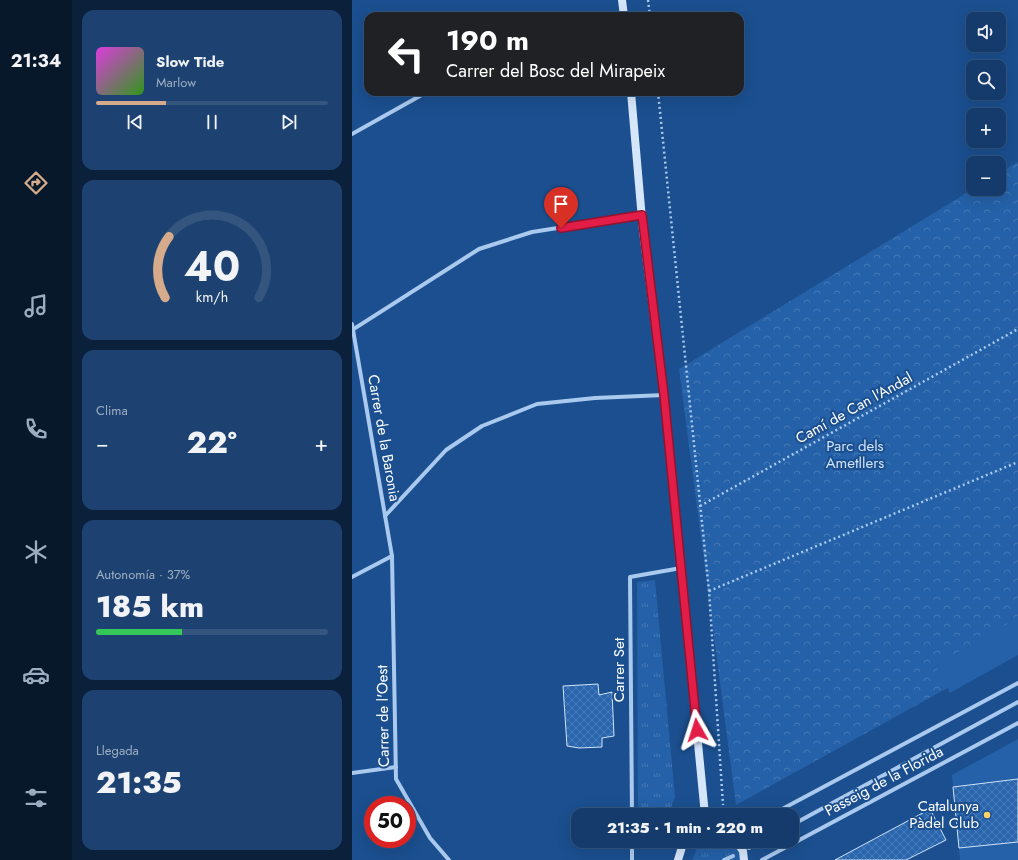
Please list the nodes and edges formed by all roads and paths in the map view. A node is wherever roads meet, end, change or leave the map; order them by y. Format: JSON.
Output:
{"nodes":[{"id":1,"x":622,"y":0,"type":"edge"},
{"id":2,"x":648,"y":0,"type":"edge"},
{"id":3,"x":624,"y":12,"type":"edge"},
{"id":4,"x":650,"y":12,"type":"edge"},
{"id":5,"x":420,"y":96,"type":"edge"},
{"id":6,"x":632,"y":96,"type":"edge"},
{"id":7,"x":658,"y":96,"type":"edge"},
{"id":8,"x":352,"y":134,"type":"edge"},
{"id":9,"x":642,"y":215,"type":"junction"},
{"id":10,"x":353,"y":327,"type":"edge"},
{"id":11,"x":1018,"y":329,"type":"edge"},
{"id":12,"x":664,"y":395,"type":"junction"},
{"id":13,"x":1018,"y":462,"type":"edge"},
{"id":14,"x":700,"y":506,"type":"junction"},
{"id":15,"x":385,"y":516,"type":"junction"},
{"id":16,"x":392,"y":556,"type":"junction"},
{"id":17,"x":681,"y":568,"type":"junction"},
{"id":18,"x":352,"y":577,"type":"edge"},
{"id":19,"x":709,"y":591,"type":"junction"},
{"id":20,"x":1018,"y":683,"type":"edge"},
{"id":21,"x":1018,"y":702,"type":"edge"},
{"id":22,"x":1018,"y":723,"type":"edge"},
{"id":23,"x":396,"y":767,"type":"junction"},
{"id":24,"x":352,"y":773,"type":"edge"},
{"id":25,"x":723,"y":805,"type":"dead end"},
{"id":26,"x":632,"y":808,"type":"edge"},
{"id":27,"x":704,"y":808,"type":"edge"},
{"id":28,"x":784,"y":808,"type":"edge"},
{"id":29,"x":799,"y":821,"type":"edge"},
{"id":30,"x":632,"y":848,"type":"edge"},
{"id":31,"x":682,"y":848,"type":"edge"},
{"id":32,"x":741,"y":848,"type":"edge"},
{"id":33,"x":733,"y":856,"type":"dead end"},
{"id":34,"x":449,"y":860,"type":"edge"},
{"id":35,"x":632,"y":860,"type":"edge"},
{"id":36,"x":678,"y":860,"type":"edge"},
{"id":37,"x":724,"y":860,"type":"edge"},
{"id":38,"x":744,"y":860,"type":"edge"},
{"id":39,"x":762,"y":860,"type":"edge"}],
"edges":[{"from":1,"to":3,"type":"main road"},
{"from":2,"to":4,"type":"path"},
{"from":5,"to":8,"type":"street"},
{"from":6,"to":9,"type":"main road"},
{"from":7,"to":14,"type":"path"},
{"from":9,"to":10,"type":"street"},
{"from":9,"to":12,"type":"main road"},
{"from":10,"to":15,"type":"street","name":"Carrer de la Baronia"},
{"from":11,"to":14,"type":"path","name":"Camí de Can l'Andal"},
{"from":12,"to":15,"type":"street"},
{"from":12,"to":17,"type":"main road"},
{"from":13,"to":19,"type":"path"},
{"from":14,"to":19,"type":"path"},
{"from":15,"to":16,"type":"street","name":"Carrer de la Baronia"},
{"from":16,"to":18,"type":"street"},
{"from":16,"to":23,"type":"street","name":"Carrer de l'Oest"},
{"from":17,"to":26,"type":"street","name":"Carrer Set"},
{"from":17,"to":27,"type":"main road"},
{"from":19,"to":25,"type":"path"},
{"from":20,"to":28,"type":"street","name":"Passeig de la Florida"},
{"from":21,"to":29,"type":"street","name":"Passeig de la Florida"},
{"from":22,"to":39,"type":"street","name":"Passeig de la Florida"},
{"from":23,"to":24,"type":"street"},
{"from":23,"to":34,"type":"street","name":"Carrer de l'Oest"},
{"from":30,"to":35,"type":"street"},
{"from":31,"to":36,"type":"main road"},
{"from":32,"to":38,"type":"main road"},
{"from":33,"to":37,"type":"street"}]}
